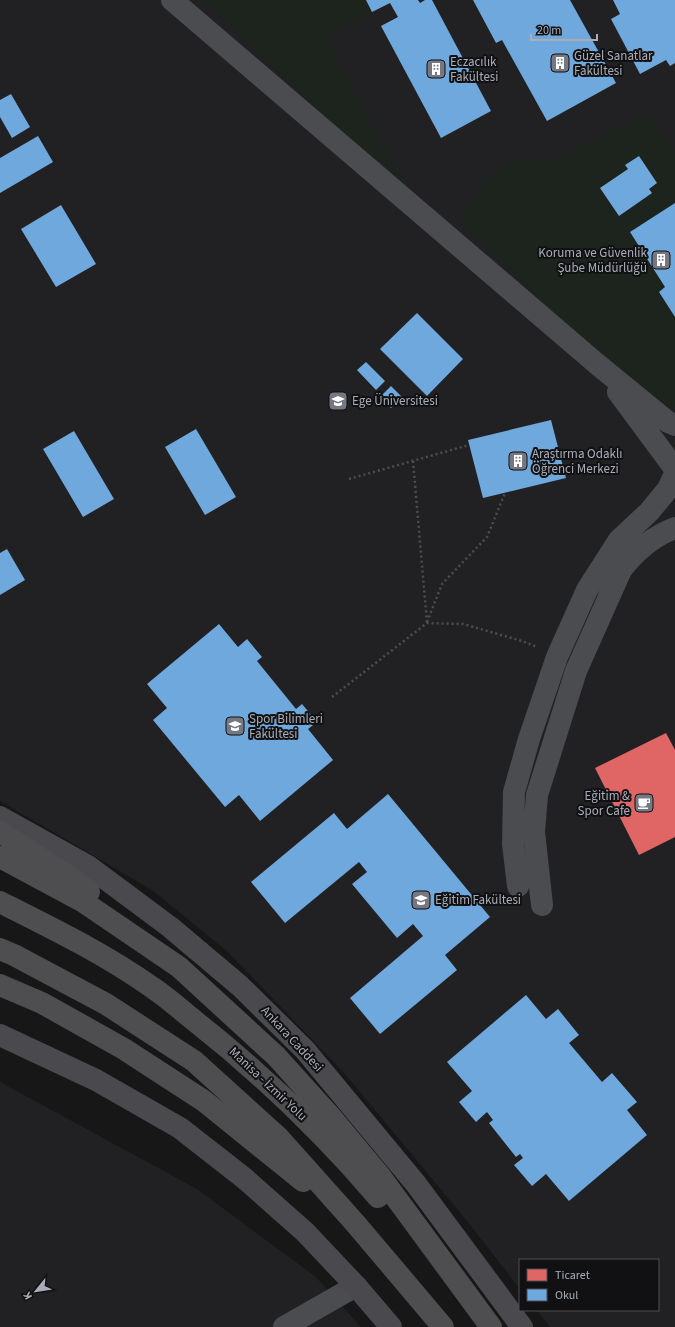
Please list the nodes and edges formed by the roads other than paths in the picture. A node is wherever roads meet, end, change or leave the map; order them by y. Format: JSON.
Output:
{"nodes":[{"id":1,"x":172,"y":0,"type":"edge"},
{"id":2,"x":596,"y":364,"type":"junction"},
{"id":3,"x":675,"y":426,"type":"edge"},
{"id":4,"x":675,"y":468,"type":"edge"},
{"id":5,"x":675,"y":474,"type":"edge"},
{"id":6,"x":675,"y":528,"type":"edge"},
{"id":7,"x":0,"y":817,"type":"edge"},
{"id":8,"x":0,"y":832,"type":"edge"},
{"id":9,"x":0,"y":857,"type":"edge"},
{"id":10,"x":518,"y":886,"type":"dead end"},
{"id":11,"x":0,"y":902,"type":"edge"},
{"id":12,"x":542,"y":905,"type":"dead end"},
{"id":13,"x":0,"y":949,"type":"edge"},
{"id":14,"x":179,"y":967,"type":"junction"},
{"id":15,"x":0,"y":985,"type":"edge"},
{"id":16,"x":0,"y":1035,"type":"edge"},
{"id":17,"x":355,"y":1223,"type":"junction"},
{"id":18,"x":356,"y":1286,"type":"junction"},
{"id":19,"x":490,"y":1325,"type":"edge"},
{"id":20,"x":284,"y":1327,"type":"edge"},
{"id":21,"x":391,"y":1327,"type":"edge"},
{"id":22,"x":443,"y":1327,"type":"edge"},
{"id":23,"x":522,"y":1327,"type":"edge"}],
"edges":[{"from":1,"to":2,"type":"street"},
{"from":2,"to":3,"type":"street"},
{"from":2,"to":4,"type":"street"},
{"from":5,"to":10,"type":"street"},
{"from":6,"to":12,"type":"street"},
{"from":7,"to":23,"type":"main road","name":"Ankara Caddesi"},
{"from":8,"to":14,"type":"highway"},
{"from":9,"to":14,"type":"highway","name":"Ankara Caddesi"},
{"from":11,"to":19,"type":"highway","name":"Manisa - İzmir Yolu"},
{"from":13,"to":17,"type":"highway"},
{"from":14,"to":19,"type":"highway","name":"Ankara Caddesi"},
{"from":15,"to":17,"type":"highway"},
{"from":16,"to":18,"type":"main road"},
{"from":17,"to":22,"type":"highway"},
{"from":18,"to":20,"type":"street"},
{"from":18,"to":21,"type":"main road"}]}
